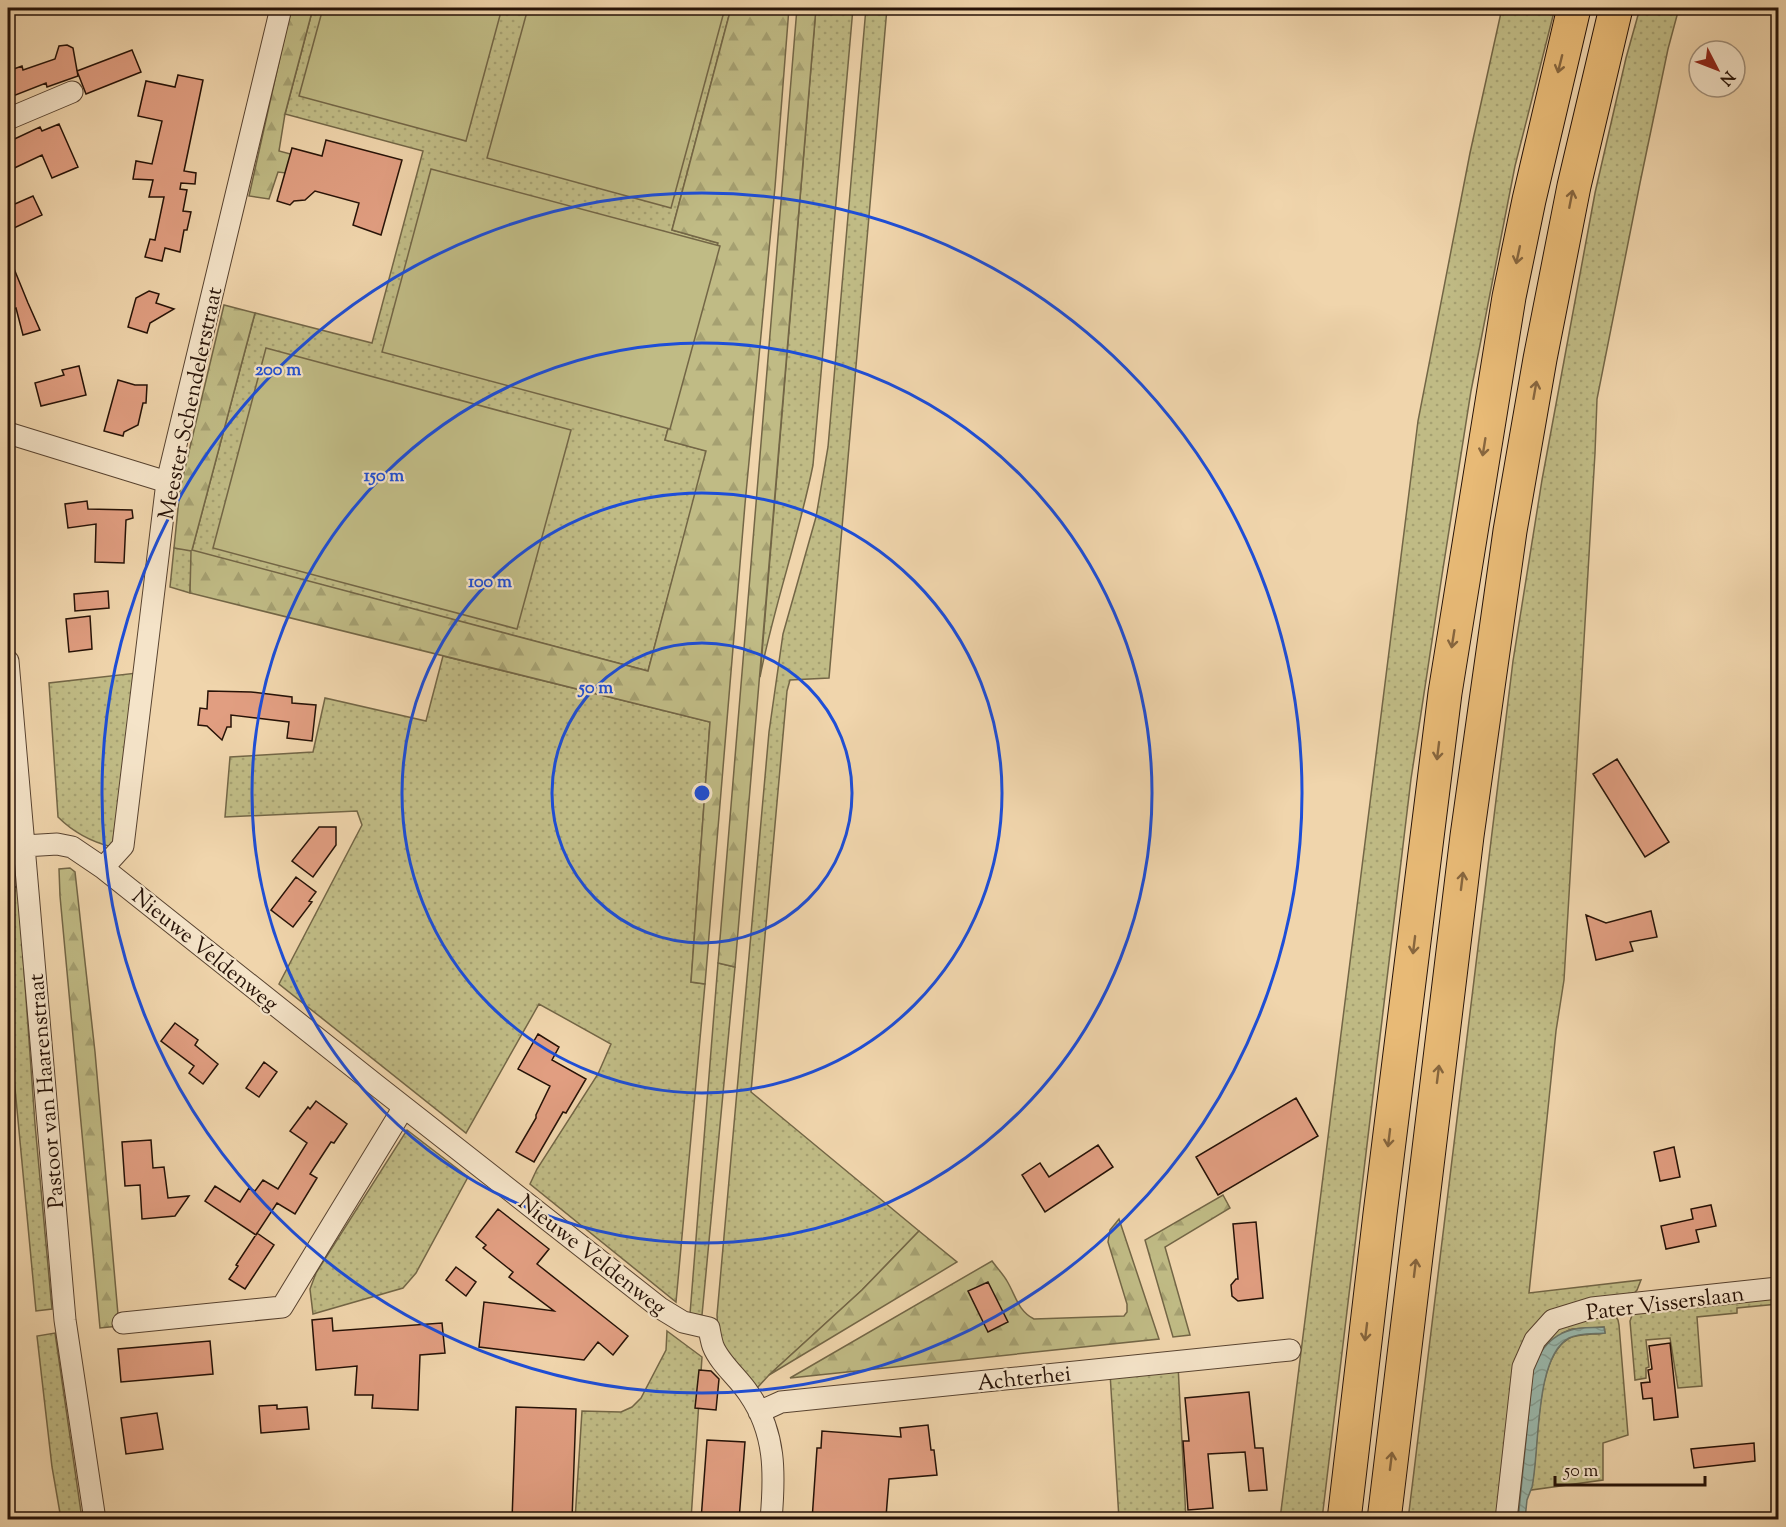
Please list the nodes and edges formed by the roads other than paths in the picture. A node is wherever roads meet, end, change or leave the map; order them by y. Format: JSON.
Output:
{"nodes":[{"id":1,"x":281,"y":8,"type":"edge"},
{"id":2,"x":1574,"y":8,"type":"edge"},
{"id":3,"x":1616,"y":8,"type":"edge"},
{"id":4,"x":72,"y":92,"type":"dead end"},
{"id":5,"x":8,"y":119,"type":"edge"},
{"id":6,"x":8,"y":433,"type":"edge"},
{"id":7,"x":167,"y":482,"type":"junction"},
{"id":8,"x":8,"y":661,"type":"edge"},
{"id":9,"x":24,"y":846,"type":"junction"},
{"id":10,"x":103,"y":868,"type":"junction"},
{"id":11,"x":404,"y":1107,"type":"junction"},
{"id":12,"x":1779,"y":1288,"type":"edge"},
{"id":13,"x":123,"y":1323,"type":"dead end"},
{"id":14,"x":1290,"y":1350,"type":"dead end"},
{"id":15,"x":759,"y":1412,"type":"junction"},
{"id":16,"x":95,"y":1520,"type":"edge"},
{"id":17,"x":771,"y":1520,"type":"edge"},
{"id":18,"x":1344,"y":1520,"type":"edge"},
{"id":19,"x":1384,"y":1520,"type":"edge"},
{"id":20,"x":1506,"y":1520,"type":"edge"}],
"edges":[{"from":1,"to":7,"type":"street","name":"Meester Schendelerstraat"},
{"from":2,"to":18,"type":"highway","one_way":true},
{"from":19,"to":3,"type":"highway","one_way":true},
{"from":4,"to":5,"type":"street"},
{"from":6,"to":7,"type":"street"},
{"from":7,"to":10,"type":"street","name":"Meester Schendelerstraat"},
{"from":8,"to":9,"type":"street","name":"Pastoor van Haarenstraat"},
{"from":9,"to":10,"type":"street","name":"Nieuwe Veldenweg"},
{"from":9,"to":16,"type":"street","name":"Pastoor van Haarenstraat"},
{"from":10,"to":11,"type":"street","name":"Nieuwe Veldenweg"},
{"from":11,"to":13,"type":"street"},
{"from":11,"to":15,"type":"street","name":"Nieuwe Veldenweg"},
{"from":12,"to":20,"type":"street","name":"Pater Visserslaan"},
{"from":14,"to":15,"type":"street","name":"Achterhei"},
{"from":15,"to":17,"type":"street","name":"Nieuwe Veldenweg"}]}
